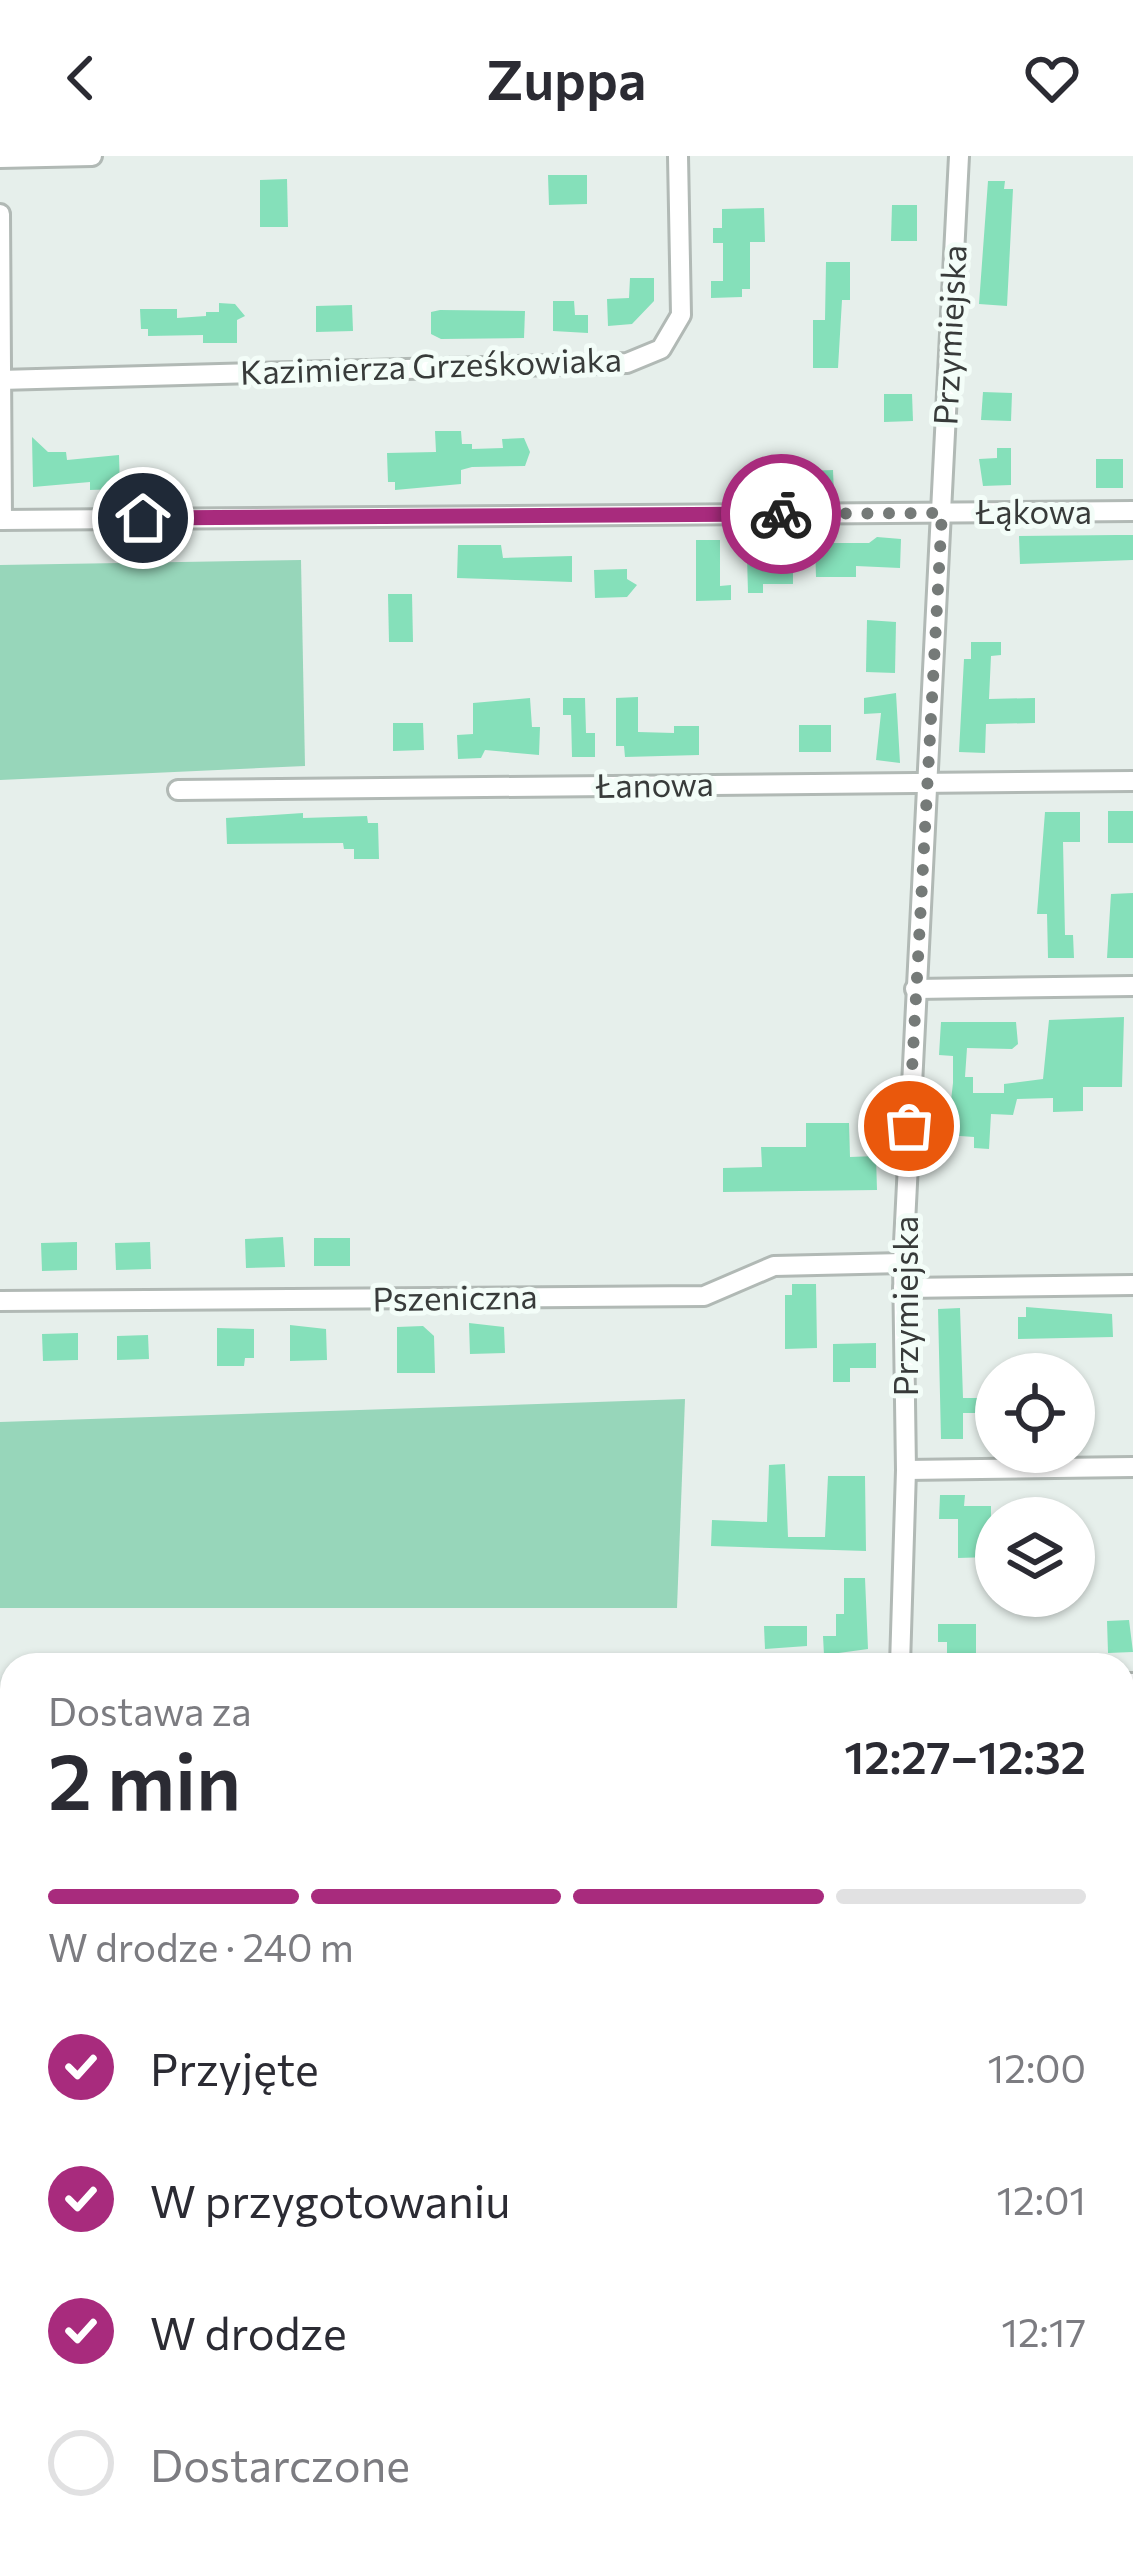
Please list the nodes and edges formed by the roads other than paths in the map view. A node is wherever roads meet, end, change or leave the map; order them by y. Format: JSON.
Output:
{"nodes":[{"id":1,"x":92,"y":156,"type":"edge"},
{"id":2,"x":678,"y":156,"type":"edge"},
{"id":3,"x":959,"y":156,"type":"edge"},
{"id":4,"x":0,"y":158,"type":"edge"},
{"id":5,"x":0,"y":214,"type":"edge"},
{"id":6,"x":1,"y":380,"type":"edge"},
{"id":7,"x":1133,"y":511,"type":"edge"},
{"id":8,"x":942,"y":513,"type":"junction"},
{"id":9,"x":1,"y":520,"type":"edge"},
{"id":10,"x":1133,"y":781,"type":"edge"},
{"id":11,"x":928,"y":782,"type":"junction"},
{"id":12,"x":178,"y":790,"type":"dead end"},
{"id":13,"x":1133,"y":986,"type":"edge"},
{"id":14,"x":915,"y":989,"type":"junction"},
{"id":15,"x":903,"y":1263,"type":"junction"},
{"id":16,"x":1133,"y":1285,"type":"edge"},
{"id":17,"x":903,"y":1288,"type":"junction"},
{"id":18,"x":0,"y":1301,"type":"edge"},
{"id":19,"x":1133,"y":1467,"type":"edge"},
{"id":20,"x":906,"y":1470,"type":"junction"},
{"id":21,"x":901,"y":1653,"type":"edge"}],
"edges":[{"from":1,"to":4,"type":"street"},
{"from":2,"to":6,"type":"street","name":"Kazimierza Grześkowiaka"},
{"from":3,"to":8,"type":"street","name":"Przymiejska"},
{"from":5,"to":6,"type":"street"},
{"from":6,"to":9,"type":"street"},
{"from":7,"to":8,"type":"street","name":"Łąkowa"},
{"from":8,"to":9,"type":"street","name":"Łąkowa"},
{"from":8,"to":11,"type":"street","name":"Przymiejska"},
{"from":10,"to":11,"type":"street","name":"Łanowa"},
{"from":11,"to":12,"type":"street","name":"Łanowa"},
{"from":11,"to":14,"type":"street","name":"Przymiejska"},
{"from":13,"to":14,"type":"street"},
{"from":14,"to":15,"type":"street","name":"Przymiejska"},
{"from":15,"to":17,"type":"street","name":"Przymiejska"},
{"from":15,"to":18,"type":"street","name":"Pszeniczna"},
{"from":16,"to":17,"type":"street"},
{"from":17,"to":20,"type":"street","name":"Przymiejska"},
{"from":19,"to":20,"type":"street"},
{"from":20,"to":21,"type":"street","name":"Przymiejska"}]}
